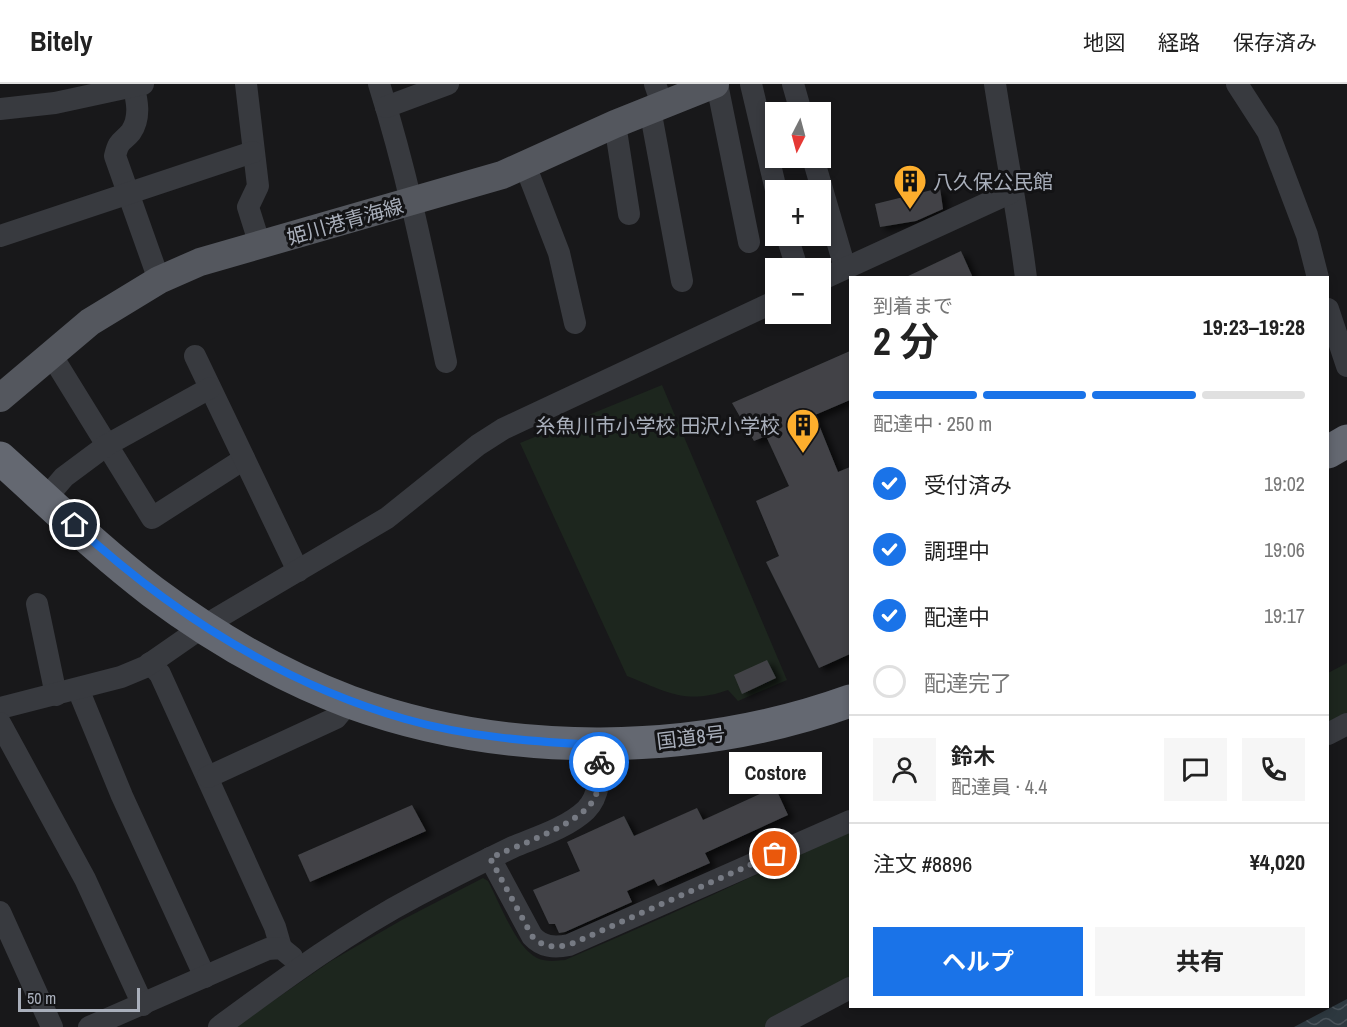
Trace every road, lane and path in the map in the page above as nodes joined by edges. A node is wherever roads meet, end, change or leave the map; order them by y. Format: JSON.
{"nodes":[{"id":1,"x":246,"y":84,"type":"edge"},
{"id":2,"x":379,"y":84,"type":"edge"},
{"id":3,"x":448,"y":84,"type":"edge"},
{"id":4,"x":716,"y":84,"type":"edge"},
{"id":5,"x":751,"y":84,"type":"edge"},
{"id":6,"x":793,"y":84,"type":"edge"},
{"id":7,"x":995,"y":84,"type":"edge"},
{"id":8,"x":1237,"y":84,"type":"edge"},
{"id":9,"x":137,"y":85,"type":"edge"},
{"id":10,"x":656,"y":99,"type":"edge"},
{"id":11,"x":798,"y":102,"type":"edge"},
{"id":12,"x":386,"y":107,"type":"junction"},
{"id":13,"x":0,"y":109,"type":"edge"},
{"id":14,"x":615,"y":124,"type":"junction"},
{"id":15,"x":252,"y":152,"type":"junction"},
{"id":16,"x":525,"y":165,"type":"junction"},
{"id":17,"x":816,"y":168,"type":"edge"},
{"id":18,"x":774,"y":180,"type":"edge"},
{"id":19,"x":1012,"y":192,"type":"junction"},
{"id":20,"x":128,"y":194,"type":"junction"},
{"id":21,"x":413,"y":202,"type":"junction"},
{"id":22,"x":628,"y":214,"type":"dead end"},
{"id":23,"x":0,"y":236,"type":"edge"},
{"id":24,"x":749,"y":242,"type":"dead end"},
{"id":25,"x":260,"y":245,"type":"junction"},
{"id":26,"x":845,"y":268,"type":"junction"},
{"id":27,"x":831,"y":275,"type":"edge"},
{"id":28,"x":1026,"y":276,"type":"edge"},
{"id":29,"x":1317,"y":276,"type":"edge"},
{"id":30,"x":159,"y":280,"type":"junction"},
{"id":31,"x":682,"y":281,"type":"dead end"},
{"id":32,"x":765,"y":306,"type":"edge"},
{"id":33,"x":1329,"y":312,"type":"edge"},
{"id":34,"x":574,"y":323,"type":"dead end"},
{"id":35,"x":52,"y":356,"type":"junction"},
{"id":36,"x":195,"y":356,"type":"dead end"},
{"id":37,"x":446,"y":362,"type":"dead end"},
{"id":38,"x":1347,"y":366,"type":"edge"},
{"id":39,"x":210,"y":388,"type":"junction"},
{"id":40,"x":0,"y":398,"type":"edge"},
{"id":41,"x":1347,"y":441,"type":"edge"},
{"id":42,"x":107,"y":446,"type":"junction"},
{"id":43,"x":1329,"y":451,"type":"edge"},
{"id":44,"x":0,"y":458,"type":"edge"},
{"id":45,"x":244,"y":459,"type":"junction"},
{"id":46,"x":46,"y":498,"type":"junction"},
{"id":47,"x":298,"y":571,"type":"junction"},
{"id":48,"x":37,"y":604,"type":"dead end"},
{"id":49,"x":204,"y":626,"type":"junction"},
{"id":50,"x":150,"y":663,"type":"junction"},
{"id":51,"x":78,"y":689,"type":"junction"},
{"id":52,"x":56,"y":694,"type":"junction"},
{"id":53,"x":350,"y":701,"type":"junction"},
{"id":54,"x":849,"y":701,"type":"edge"},
{"id":55,"x":0,"y":708,"type":"edge"},
{"id":56,"x":0,"y":723,"type":"edge"},
{"id":57,"x":1347,"y":724,"type":"edge"},
{"id":58,"x":1329,"y":733,"type":"edge"},
{"id":59,"x":599,"y":745,"type":"junction"},
{"id":60,"x":208,"y":777,"type":"junction"},
{"id":61,"x":849,"y":821,"type":"edge"},
{"id":62,"x":490,"y":858,"type":"junction"},
{"id":63,"x":0,"y":912,"type":"edge"},
{"id":64,"x":281,"y":948,"type":"junction"},
{"id":65,"x":303,"y":966,"type":"junction"},
{"id":66,"x":205,"y":978,"type":"junction"},
{"id":67,"x":849,"y":989,"type":"edge"},
{"id":68,"x":143,"y":1005,"type":"junction"},
{"id":69,"x":52,"y":1027,"type":"edge"},
{"id":70,"x":89,"y":1027,"type":"edge"},
{"id":71,"x":219,"y":1027,"type":"edge"},
{"id":72,"x":776,"y":1027,"type":"edge"}],
"edges":[{"from":1,"to":15,"type":"street"},
{"from":2,"to":12,"type":"street"},
{"from":3,"to":12,"type":"street"},
{"from":4,"to":10,"type":"main road","name":"姫川港青海線"},
{"from":4,"to":24,"type":"street"},
{"from":5,"to":18,"type":"street"},
{"from":6,"to":11,"type":"street"},
{"from":7,"to":19,"type":"street"},
{"from":8,"to":29,"type":"street"},
{"from":9,"to":13,"type":"street"},
{"from":9,"to":20,"type":"street"},
{"from":10,"to":14,"type":"main road","name":"姫川港青海線"},
{"from":10,"to":31,"type":"street"},
{"from":12,"to":21,"type":"street"},
{"from":14,"to":16,"type":"main road","name":"姫川港青海線"},
{"from":14,"to":22,"type":"street"},
{"from":15,"to":20,"type":"street"},
{"from":15,"to":25,"type":"street"},
{"from":16,"to":21,"type":"main road","name":"姫川港青海線"},
{"from":16,"to":34,"type":"street"},
{"from":17,"to":26,"type":"street"},
{"from":19,"to":26,"type":"street"},
{"from":19,"to":28,"type":"street"},
{"from":20,"to":23,"type":"street"},
{"from":20,"to":30,"type":"street"},
{"from":21,"to":25,"type":"main road","name":"姫川港青海線"},
{"from":21,"to":37,"type":"street"},
{"from":25,"to":30,"type":"main road","name":"姫川港青海線"},
{"from":26,"to":27,"type":"street"},
{"from":30,"to":35,"type":"main road","name":"姫川港青海線"},
{"from":32,"to":47,"type":"street"},
{"from":33,"to":38,"type":"street"},
{"from":35,"to":40,"type":"main road","name":"姫川港青海線"},
{"from":35,"to":42,"type":"street"},
{"from":36,"to":39,"type":"street"},
{"from":39,"to":42,"type":"street"},
{"from":39,"to":45,"type":"street"},
{"from":41,"to":43,"type":"highway"},
{"from":42,"to":45,"type":"street"},
{"from":42,"to":46,"type":"street"},
{"from":44,"to":46,"type":"highway","name":"国道8号"},
{"from":45,"to":47,"type":"street"},
{"from":46,"to":49,"type":"highway","name":"国道8号"},
{"from":47,"to":49,"type":"street"},
{"from":48,"to":52,"type":"street"},
{"from":49,"to":50,"type":"street"},
{"from":49,"to":53,"type":"highway","name":"国道8号"},
{"from":50,"to":51,"type":"street"},
{"from":50,"to":60,"type":"street"},
{"from":51,"to":52,"type":"street"},
{"from":51,"to":66,"type":"street"},
{"from":52,"to":55,"type":"street"},
{"from":53,"to":59,"type":"highway","name":"国道8号"},
{"from":53,"to":60,"type":"street"},
{"from":54,"to":59,"type":"highway","name":"国道8号"},
{"from":56,"to":68,"type":"street"},
{"from":57,"to":58,"type":"street"},
{"from":59,"to":62,"type":"street"},
{"from":60,"to":64,"type":"street"},
{"from":61,"to":62,"type":"street"},
{"from":62,"to":65,"type":"street"},
{"from":63,"to":69,"type":"street"},
{"from":64,"to":65,"type":"street"},
{"from":64,"to":66,"type":"street"},
{"from":65,"to":71,"type":"street"},
{"from":66,"to":68,"type":"street"},
{"from":67,"to":72,"type":"street"},
{"from":68,"to":70,"type":"street"}]}
